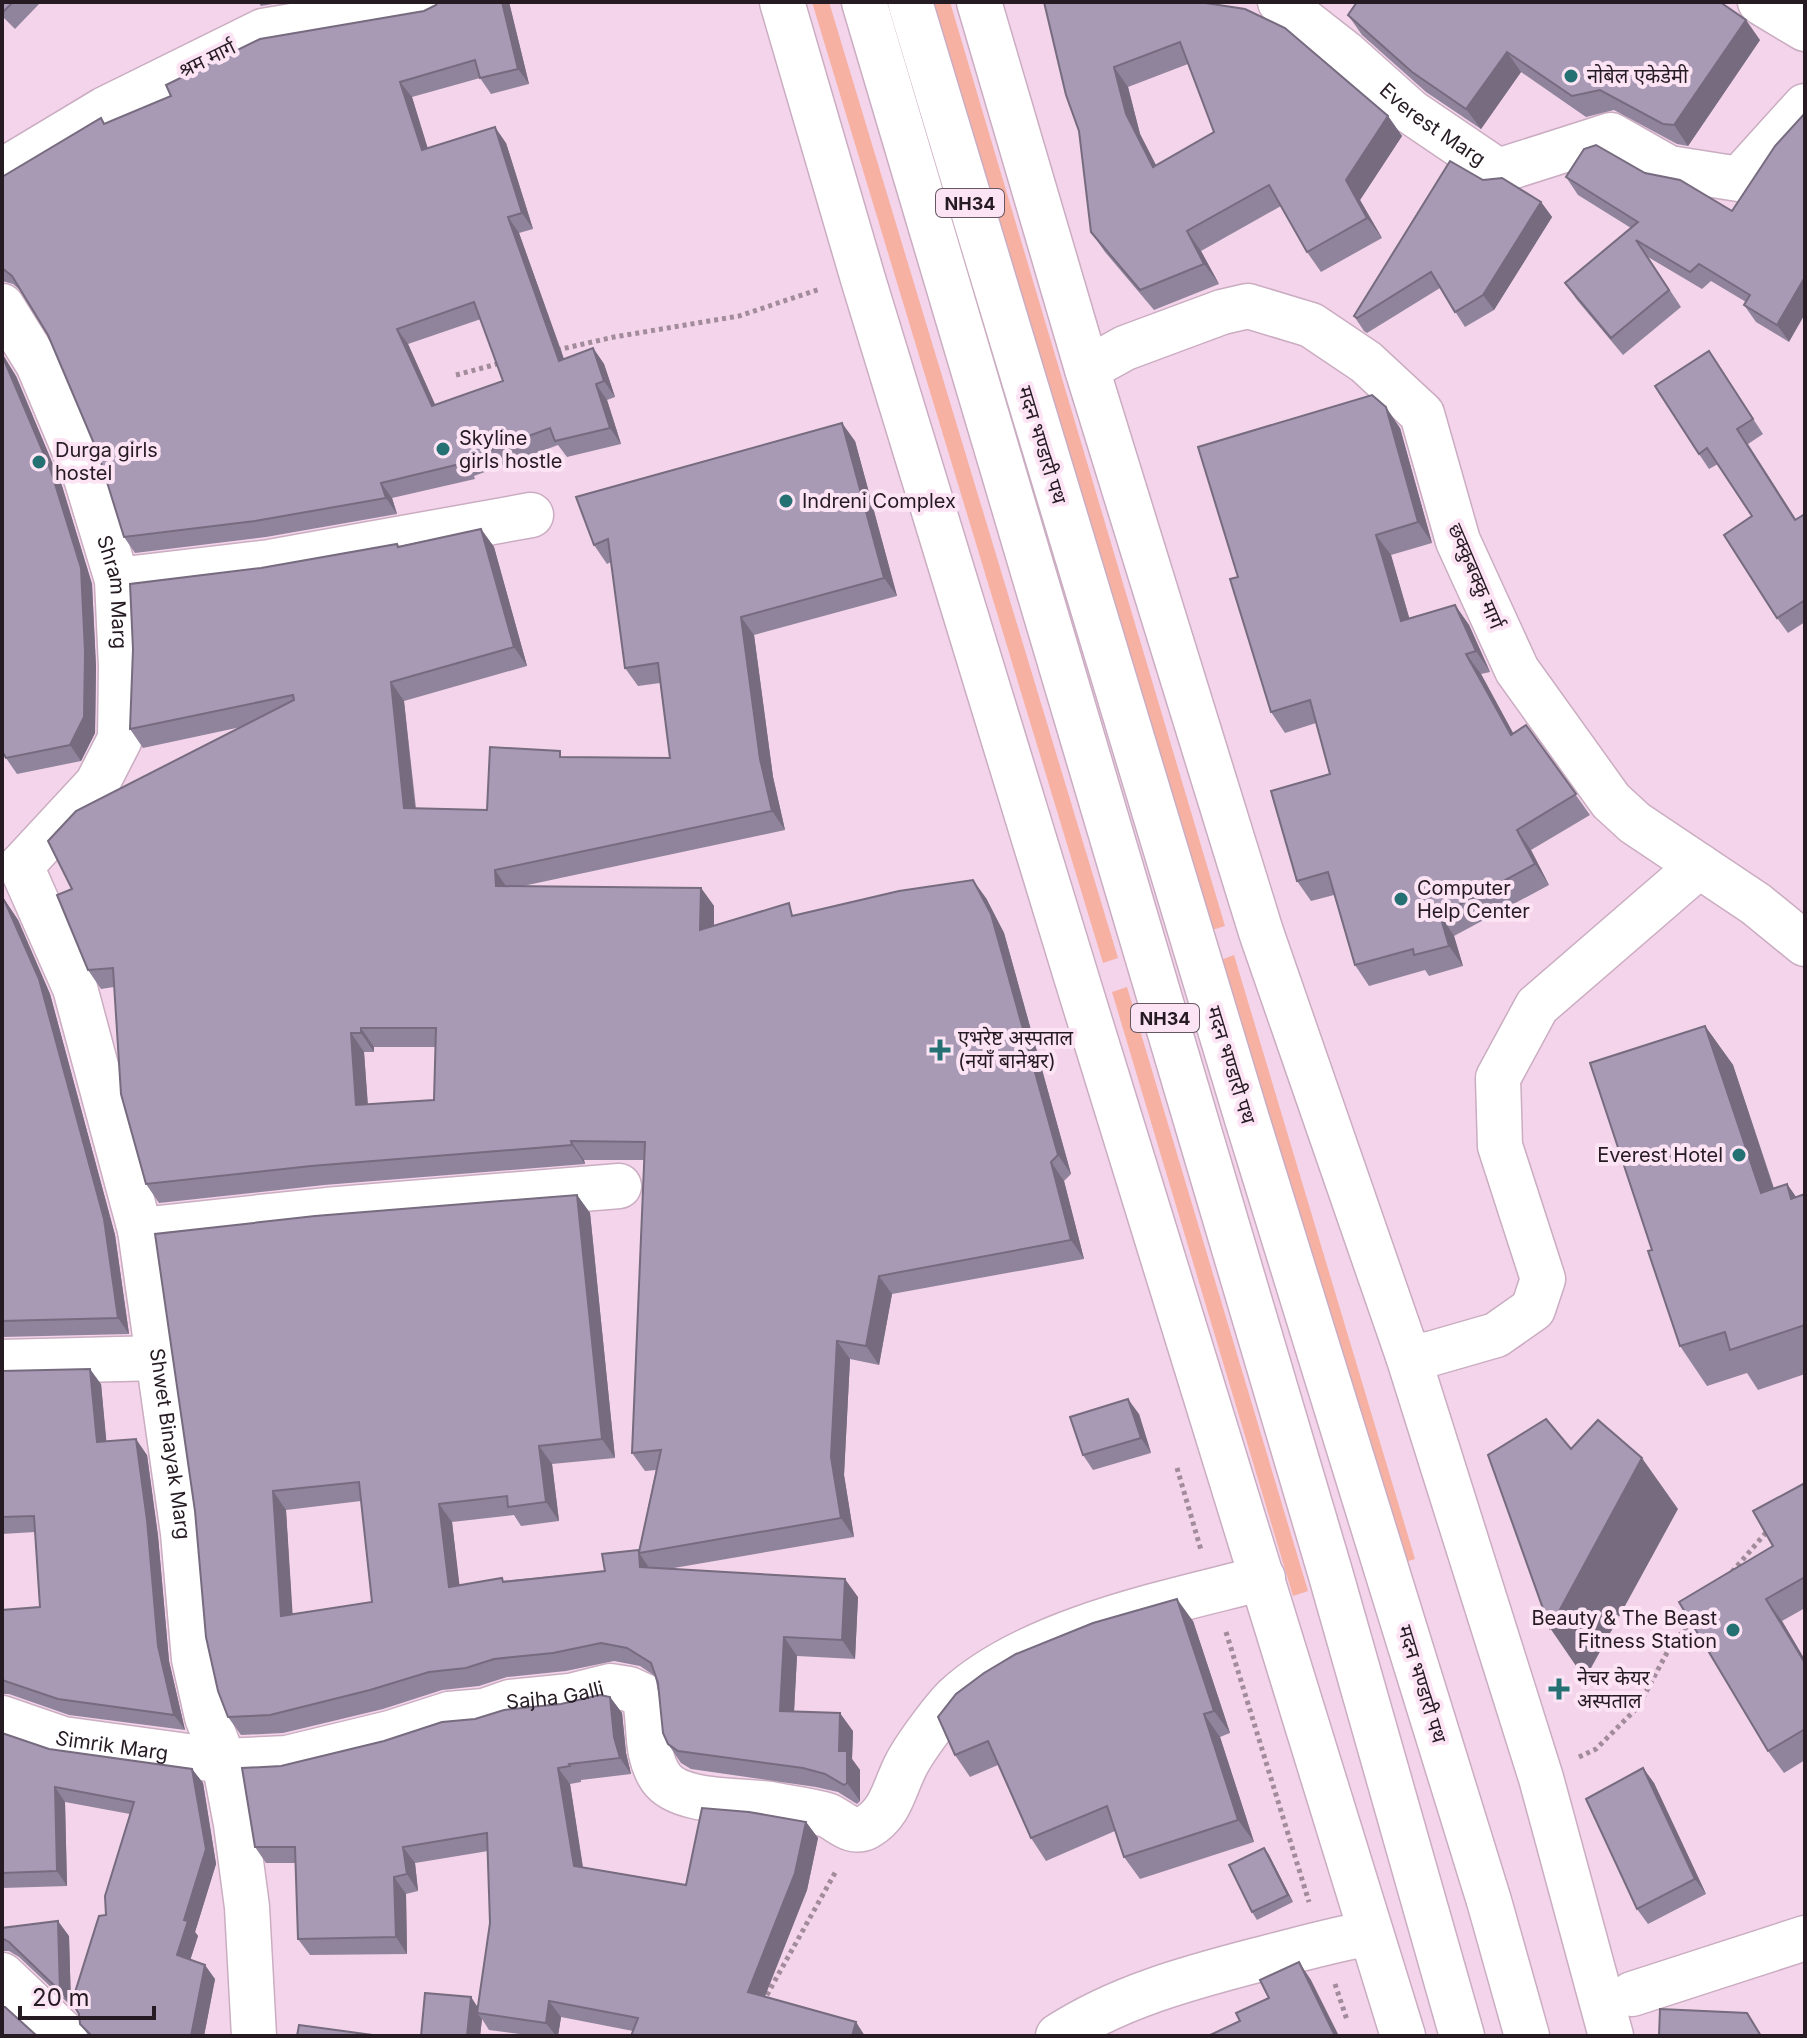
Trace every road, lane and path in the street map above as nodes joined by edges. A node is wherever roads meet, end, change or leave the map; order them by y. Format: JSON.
{"nodes":[{"id":1,"x":431,"y":2,"type":"edge"},
{"id":2,"x":782,"y":2,"type":"edge"},
{"id":3,"x":864,"y":2,"type":"edge"},
{"id":4,"x":910,"y":2,"type":"edge"},
{"id":5,"x":979,"y":2,"type":"edge"},
{"id":6,"x":1280,"y":2,"type":"edge"},
{"id":7,"x":1760,"y":2,"type":"edge"},
{"id":8,"x":328,"y":10,"type":"edge"},
{"id":9,"x":1805,"y":29,"type":"edge"},
{"id":10,"x":1805,"y":106,"type":"edge"},
{"id":11,"x":2,"y":171,"type":"edge"},
{"id":12,"x":863,"y":279,"type":"junction"},
{"id":13,"x":2,"y":306,"type":"edge"},
{"id":14,"x":553,"y":351,"type":"edge"},
{"id":15,"x":508,"y":361,"type":"edge"},
{"id":16,"x":1087,"y":369,"type":"junction"},
{"id":17,"x":456,"y":375,"type":"dead end"},
{"id":18,"x":531,"y":515,"type":"dead end"},
{"id":19,"x":117,"y":580,"type":"junction"},
{"id":20,"x":12,"y":861,"type":"edge"},
{"id":21,"x":1699,"y":866,"type":"junction"},
{"id":22,"x":1805,"y":944,"type":"edge"},
{"id":23,"x":619,"y":1186,"type":"dead end"},
{"id":24,"x":140,"y":1230,"type":"junction"},
{"id":25,"x":1408,"y":1356,"type":"junction"},
{"id":26,"x":159,"y":1358,"type":"junction"},
{"id":27,"x":2,"y":1362,"type":"edge"},
{"id":28,"x":1775,"y":1522,"type":"edge"},
{"id":29,"x":1730,"y":1575,"type":"edge"},
{"id":30,"x":1263,"y":1578,"type":"junction"},
{"id":31,"x":1213,"y":1591,"type":"junction"},
{"id":32,"x":1696,"y":1616,"type":"edge"},
{"id":33,"x":2,"y":1718,"type":"edge"},
{"id":34,"x":1596,"y":1749,"type":"dead end"},
{"id":35,"x":224,"y":1761,"type":"junction"},
{"id":36,"x":859,"y":1829,"type":"junction"},
{"id":37,"x":1370,"y":1933,"type":"junction"},
{"id":38,"x":1805,"y":1938,"type":"edge"},
{"id":39,"x":1321,"y":1942,"type":"junction"},
{"id":40,"x":2,"y":1975,"type":"edge"},
{"id":41,"x":1632,"y":1994,"type":"dead end"},
{"id":42,"x":759,"y":2009,"type":"edge"},
{"id":43,"x":1348,"y":2023,"type":"dead end"},
{"id":44,"x":1073,"y":2032,"type":"edge"},
{"id":45,"x":66,"y":2036,"type":"edge"},
{"id":46,"x":254,"y":2036,"type":"edge"},
{"id":47,"x":1403,"y":2036,"type":"edge"},
{"id":48,"x":1462,"y":2036,"type":"edge"},
{"id":49,"x":1527,"y":2036,"type":"edge"},
{"id":50,"x":1611,"y":2036,"type":"edge"}],
"edges":[{"from":1,"to":8,"type":"main road","name":"श्रम मार्ग"},
{"from":2,"to":12,"type":"main road"},
{"from":3,"to":48,"type":"main road","number":"NH34"},
{"from":4,"to":49,"type":"main road","name":"मदन भण्डारी पथ","number":"NH34"},
{"from":5,"to":16,"type":"main road"},
{"from":6,"to":10,"type":"main road","name":"Everest Marg"},
{"from":7,"to":9,"type":"main road"},
{"from":8,"to":11,"type":"main road","name":"श्रम मार्ग"},
{"from":12,"to":14,"type":"path"},
{"from":12,"to":30,"type":"main road"},
{"from":13,"to":19,"type":"main road","name":"Shram Marg"},
{"from":15,"to":17,"type":"path"},
{"from":16,"to":21,"type":"main road","name":"छक्कुबक्कु मार्ग"},
{"from":16,"to":25,"type":"main road"},
{"from":18,"to":19,"type":"main road"},
{"from":19,"to":20,"type":"main road","name":"Shram Marg"},
{"from":20,"to":24,"type":"main road","name":"Shwet Binayak Marg"},
{"from":21,"to":22,"type":"main road","name":"छक्कुबक्कु मार्ग"},
{"from":21,"to":25,"type":"main road"},
{"from":23,"to":24,"type":"main road"},
{"from":24,"to":26,"type":"main road","name":"Shwet Binayak Marg"},
{"from":25,"to":50,"type":"main road"},
{"from":26,"to":27,"type":"main road"},
{"from":26,"to":35,"type":"main road","name":"Shwet Binayak Marg"},
{"from":28,"to":29,"type":"path"},
{"from":30,"to":31,"type":"main road"},
{"from":30,"to":37,"type":"main road"},
{"from":31,"to":36,"type":"main road"},
{"from":31,"to":39,"type":"path"},
{"from":32,"to":34,"type":"path"},
{"from":33,"to":35,"type":"main road","name":"Simrik Marg"},
{"from":35,"to":36,"type":"main road","name":"Sajha Galli"},
{"from":35,"to":46,"type":"main road","name":"Shwet Binayak Marg"},
{"from":36,"to":42,"type":"path"},
{"from":37,"to":39,"type":"main road"},
{"from":37,"to":47,"type":"main road"},
{"from":38,"to":41,"type":"main road"},
{"from":39,"to":43,"type":"path"},
{"from":39,"to":44,"type":"main road"},
{"from":40,"to":45,"type":"main road"}]}
